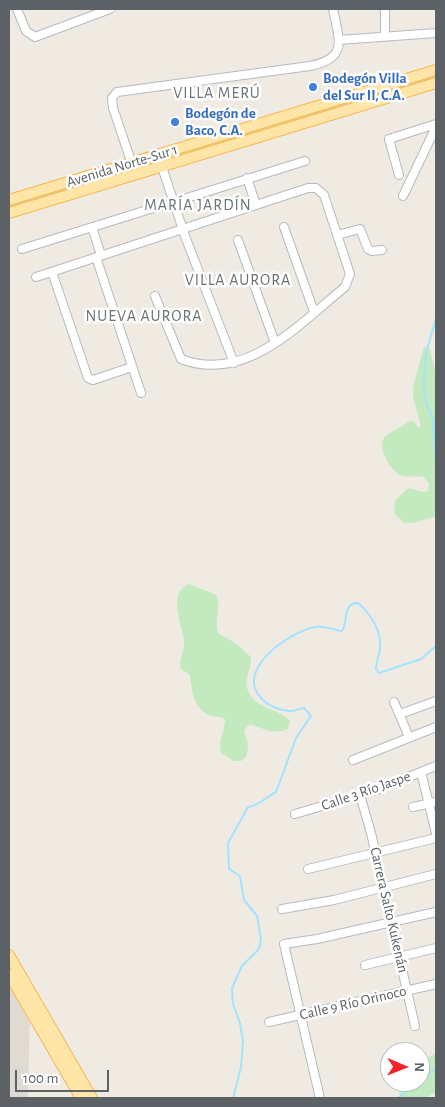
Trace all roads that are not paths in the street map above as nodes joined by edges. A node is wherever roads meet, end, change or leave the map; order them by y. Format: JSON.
{"nodes":[{"id":1,"x":17,"y":9,"type":"edge"},
{"id":2,"x":110,"y":9,"type":"edge"},
{"id":3,"x":333,"y":9,"type":"edge"},
{"id":4,"x":385,"y":9,"type":"edge"},
{"id":5,"x":436,"y":34,"type":"edge"},
{"id":6,"x":385,"y":35,"type":"junction"},
{"id":7,"x":339,"y":40,"type":"junction"},
{"id":8,"x":436,"y":70,"type":"edge"},
{"id":9,"x":436,"y":83,"type":"edge"},
{"id":10,"x":436,"y":125,"type":"edge"},
{"id":11,"x":158,"y":155,"type":"junction"},
{"id":12,"x":305,"y":161,"type":"dead end"},
{"id":13,"x":132,"y":164,"type":"junction"},
{"id":14,"x":162,"y":166,"type":"junction"},
{"id":15,"x":399,"y":175,"type":"dead end"},
{"id":16,"x":247,"y":178,"type":"junction"},
{"id":17,"x":403,"y":196,"type":"dead end"},
{"id":18,"x":9,"y":200,"type":"edge"},
{"id":19,"x":174,"y":202,"type":"junction"},
{"id":20,"x":163,"y":205,"type":"dead end"},
{"id":21,"x":256,"y":205,"type":"junction"},
{"id":22,"x":9,"y":213,"type":"edge"},
{"id":23,"x":284,"y":226,"type":"dead end"},
{"id":24,"x":92,"y":227,"type":"junction"},
{"id":25,"x":183,"y":228,"type":"junction"},
{"id":26,"x":337,"y":235,"type":"junction"},
{"id":27,"x":238,"y":240,"type":"dead end"},
{"id":28,"x":22,"y":249,"type":"dead end"},
{"id":29,"x":382,"y":250,"type":"dead end"},
{"id":30,"x":99,"y":256,"type":"junction"},
{"id":31,"x":52,"y":272,"type":"junction"},
{"id":32,"x":36,"y":277,"type":"dead end"},
{"id":33,"x":155,"y":296,"type":"dead end"},
{"id":34,"x":314,"y":312,"type":"junction"},
{"id":35,"x":275,"y":343,"type":"junction"},
{"id":36,"x":234,"y":364,"type":"junction"},
{"id":37,"x":132,"y":367,"type":"junction"},
{"id":38,"x":141,"y":393,"type":"dead end"},
{"id":39,"x":394,"y":702,"type":"dead end"},
{"id":40,"x":436,"y":702,"type":"edge"},
{"id":41,"x":400,"y":714,"type":"junction"},
{"id":42,"x":436,"y":727,"type":"edge"},
{"id":43,"x":409,"y":738,"type":"junction"},
{"id":44,"x":353,"y":760,"type":"dead end"},
{"id":45,"x":436,"y":766,"type":"edge"},
{"id":46,"x":421,"y":772,"type":"junction"},
{"id":47,"x":360,"y":795,"type":"junction"},
{"id":48,"x":433,"y":803,"type":"edge"},
{"id":49,"x":413,"y":807,"type":"dead end"},
{"id":50,"x":295,"y":814,"type":"dead end"},
{"id":51,"x":436,"y":833,"type":"edge"},
{"id":52,"x":436,"y":838,"type":"edge"},
{"id":53,"x":375,"y":853,"type":"junction"},
{"id":54,"x":308,"y":869,"type":"dead end"},
{"id":55,"x":436,"y":874,"type":"edge"},
{"id":56,"x":383,"y":888,"type":"junction"},
{"id":57,"x":282,"y":909,"type":"dead end"},
{"id":58,"x":436,"y":912,"type":"edge"},
{"id":59,"x":391,"y":922,"type":"junction"},
{"id":60,"x":436,"y":948,"type":"edge"},
{"id":61,"x":9,"y":955,"type":"edge"},
{"id":62,"x":399,"y":957,"type":"junction"},
{"id":63,"x":365,"y":966,"type":"dead end"},
{"id":64,"x":9,"y":974,"type":"edge"},
{"id":65,"x":436,"y":984,"type":"edge"},
{"id":66,"x":408,"y":990,"type":"junction"},
{"id":67,"x":301,"y":1015,"type":"junction"},
{"id":68,"x":269,"y":1022,"type":"dead end"},
{"id":69,"x":416,"y":1026,"type":"dead end"},
{"id":70,"x":81,"y":1098,"type":"edge"},
{"id":71,"x":92,"y":1098,"type":"edge"},
{"id":72,"x":320,"y":1098,"type":"edge"}],
"edges":[{"from":1,"to":2,"type":"street"},
{"from":3,"to":7,"type":"street"},
{"from":4,"to":6,"type":"street"},
{"from":5,"to":6,"type":"street"},
{"from":6,"to":7,"type":"street"},
{"from":7,"to":13,"type":"street"},
{"from":8,"to":11,"type":"main road","name":"Avenida Norte-Sur 1"},
{"from":9,"to":14,"type":"main road","name":"Avenida Norte-Sur 1"},
{"from":10,"to":15,"type":"street"},
{"from":10,"to":17,"type":"street"},
{"from":11,"to":13,"type":"main road","name":"Avenida Norte-Sur 1"},
{"from":11,"to":14,"type":"street"},
{"from":12,"to":16,"type":"street"},
{"from":13,"to":18,"type":"main road","name":"Avenida Norte-Sur 1"},
{"from":14,"to":19,"type":"street"},
{"from":14,"to":22,"type":"main road","name":"Avenida Norte-Sur 1"},
{"from":16,"to":19,"type":"street"},
{"from":16,"to":21,"type":"street"},
{"from":19,"to":25,"type":"street"},
{"from":20,"to":24,"type":"street"},
{"from":21,"to":25,"type":"street"},
{"from":21,"to":26,"type":"street"},
{"from":23,"to":34,"type":"street"},
{"from":24,"to":28,"type":"street"},
{"from":24,"to":30,"type":"street"},
{"from":25,"to":30,"type":"street"},
{"from":25,"to":36,"type":"street"},
{"from":26,"to":29,"type":"street"},
{"from":26,"to":34,"type":"street"},
{"from":27,"to":35,"type":"street"},
{"from":30,"to":31,"type":"street"},
{"from":30,"to":37,"type":"street"},
{"from":31,"to":32,"type":"street"},
{"from":31,"to":37,"type":"street"},
{"from":33,"to":36,"type":"street"},
{"from":34,"to":35,"type":"street"},
{"from":35,"to":36,"type":"street"},
{"from":37,"to":38,"type":"street"},
{"from":39,"to":41,"type":"street"},
{"from":40,"to":41,"type":"street"},
{"from":41,"to":43,"type":"street"},
{"from":42,"to":43,"type":"street"},
{"from":43,"to":44,"type":"street"},
{"from":45,"to":46,"type":"street","name":"Calle 3 Río Jaspe"},
{"from":46,"to":47,"type":"street","name":"Calle 3 Río Jaspe"},
{"from":46,"to":48,"type":"street"},
{"from":47,"to":50,"type":"street","name":"Calle 3 Río Jaspe"},
{"from":47,"to":53,"type":"street","name":"Carrera Salto Kukenán"},
{"from":48,"to":49,"type":"street"},
{"from":48,"to":51,"type":"street"},
{"from":52,"to":53,"type":"street"},
{"from":53,"to":54,"type":"street"},
{"from":53,"to":56,"type":"street","name":"Carrera Salto Kukenán"},
{"from":55,"to":56,"type":"street"},
{"from":56,"to":57,"type":"street"},
{"from":56,"to":59,"type":"street","name":"Carrera Salto Kukenán"},
{"from":58,"to":59,"type":"street"},
{"from":59,"to":62,"type":"street","name":"Carrera Salto Kukenán"},
{"from":59,"to":67,"type":"street"},
{"from":60,"to":62,"type":"street"},
{"from":61,"to":71,"type":"main road"},
{"from":62,"to":63,"type":"street"},
{"from":62,"to":66,"type":"street","name":"Carrera Salto Kukenán"},
{"from":64,"to":70,"type":"main road"},
{"from":65,"to":66,"type":"street","name":"Calle 9 Río Orinoco"},
{"from":66,"to":67,"type":"street","name":"Calle 9 Río Orinoco"},
{"from":66,"to":69,"type":"street","name":"Carrera Salto Kukenán"},
{"from":67,"to":68,"type":"street","name":"Calle 9 Río Orinoco"},
{"from":67,"to":72,"type":"street"}]}
